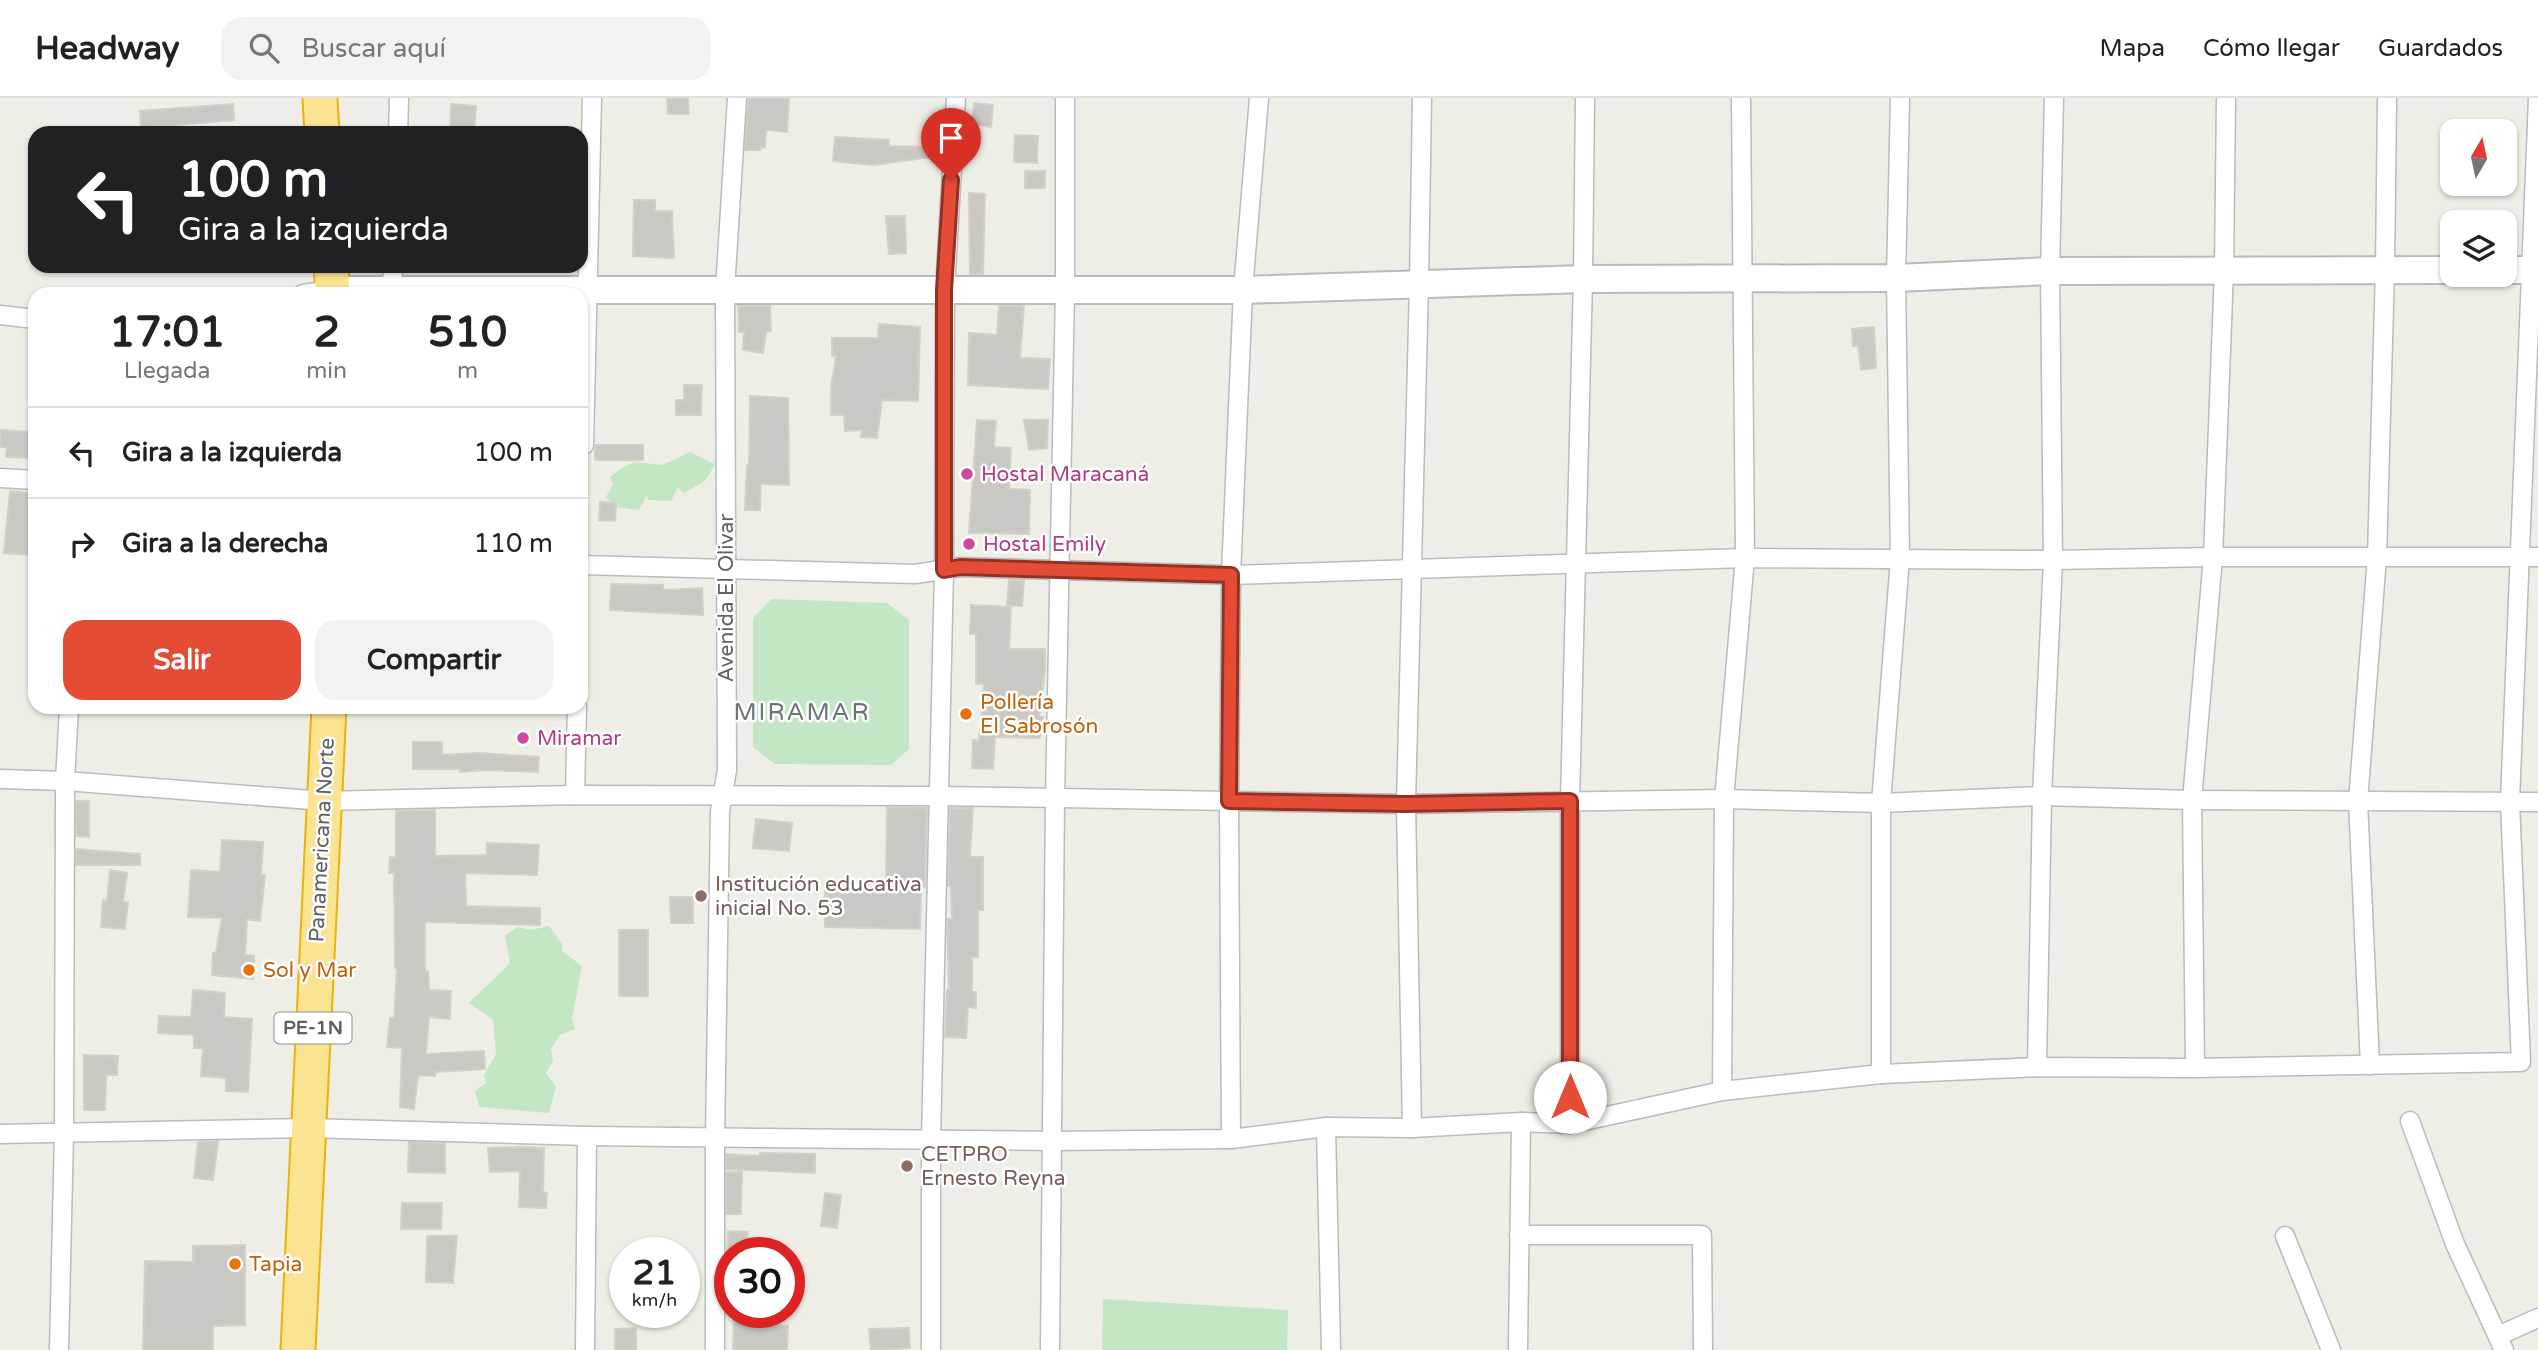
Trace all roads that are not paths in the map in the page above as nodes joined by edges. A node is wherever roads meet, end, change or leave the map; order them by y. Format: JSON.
{"nodes":[{"id":1,"x":320,"y":98,"type":"edge"},
{"id":2,"x":399,"y":98,"type":"edge"},
{"id":3,"x":592,"y":98,"type":"edge"},
{"id":4,"x":737,"y":98,"type":"edge"},
{"id":5,"x":956,"y":98,"type":"edge"},
{"id":6,"x":1065,"y":98,"type":"edge"},
{"id":7,"x":1259,"y":98,"type":"edge"},
{"id":8,"x":1422,"y":98,"type":"edge"},
{"id":9,"x":1585,"y":98,"type":"edge"},
{"id":10,"x":1741,"y":98,"type":"edge"},
{"id":11,"x":1900,"y":98,"type":"edge"},
{"id":12,"x":2054,"y":98,"type":"edge"},
{"id":13,"x":2226,"y":98,"type":"edge"},
{"id":14,"x":2387,"y":98,"type":"edge"},
{"id":15,"x":2538,"y":98,"type":"edge"},
{"id":16,"x":322,"y":126,"type":"edge"},
{"id":17,"x":398,"y":126,"type":"edge"},
{"id":18,"x":588,"y":226,"type":"edge"},
{"id":19,"x":2440,"y":270,"type":"edge"},
{"id":20,"x":2517,"y":270,"type":"edge"},
{"id":21,"x":2535,"y":270,"type":"edge"},
{"id":22,"x":2050,"y":271,"type":"junction"},
{"id":23,"x":2224,"y":271,"type":"junction"},
{"id":24,"x":2385,"y":271,"type":"junction"},
{"id":25,"x":392,"y":278,"type":"edge"},
{"id":26,"x":1743,"y":278,"type":"junction"},
{"id":27,"x":1896,"y":278,"type":"junction"},
{"id":28,"x":1583,"y":279,"type":"junction"},
{"id":29,"x":1419,"y":283,"type":"junction"},
{"id":30,"x":325,"y":286,"type":"edge"},
{"id":31,"x":538,"y":287,"type":"edge"},
{"id":32,"x":588,"y":290,"type":"edge"},
{"id":33,"x":725,"y":290,"type":"junction"},
{"id":34,"x":944,"y":290,"type":"junction"},
{"id":35,"x":1065,"y":290,"type":"junction"},
{"id":36,"x":1243,"y":290,"type":"junction"},
{"id":37,"x":0,"y":315,"type":"edge"},
{"id":38,"x":28,"y":319,"type":"edge"},
{"id":39,"x":0,"y":478,"type":"edge"},
{"id":40,"x":28,"y":480,"type":"edge"},
{"id":41,"x":2213,"y":557,"type":"junction"},
{"id":42,"x":2377,"y":557,"type":"junction"},
{"id":43,"x":2529,"y":557,"type":"edge"},
{"id":44,"x":1745,"y":558,"type":"junction"},
{"id":45,"x":1900,"y":559,"type":"junction"},
{"id":46,"x":2053,"y":560,"type":"junction"},
{"id":47,"x":1576,"y":564,"type":"junction"},
{"id":48,"x":588,"y":565,"type":"edge"},
{"id":49,"x":726,"y":569,"type":"junction"},
{"id":50,"x":944,"y":570,"type":"junction"},
{"id":51,"x":1060,"y":570,"type":"junction"},
{"id":52,"x":1412,"y":570,"type":"junction"},
{"id":53,"x":1231,"y":575,"type":"junction"},
{"id":54,"x":69,"y":714,"type":"edge"},
{"id":55,"x":329,"y":714,"type":"edge"},
{"id":56,"x":577,"y":714,"type":"edge"},
{"id":57,"x":0,"y":779,"type":"edge"},
{"id":58,"x":65,"y":781,"type":"junction"},
{"id":59,"x":575,"y":796,"type":"junction"},
{"id":60,"x":723,"y":796,"type":"junction"},
{"id":61,"x":938,"y":796,"type":"junction"},
{"id":62,"x":2042,"y":796,"type":"junction"},
{"id":63,"x":1055,"y":798,"type":"junction"},
{"id":64,"x":1724,"y":799,"type":"junction"},
{"id":65,"x":2192,"y":800,"type":"junction"},
{"id":66,"x":324,"y":801,"type":"junction"},
{"id":67,"x":1229,"y":801,"type":"junction"},
{"id":68,"x":1570,"y":801,"type":"junction"},
{"id":69,"x":2357,"y":801,"type":"junction"},
{"id":70,"x":2510,"y":802,"type":"junction"},
{"id":71,"x":2538,"y":802,"type":"edge"},
{"id":72,"x":1881,"y":803,"type":"junction"},
{"id":73,"x":1406,"y":804,"type":"junction"},
{"id":74,"x":2370,"y":1065,"type":"junction"},
{"id":75,"x":2037,"y":1067,"type":"junction"},
{"id":76,"x":2195,"y":1068,"type":"junction"},
{"id":77,"x":1881,"y":1074,"type":"junction"},
{"id":78,"x":1722,"y":1091,"type":"junction"},
{"id":79,"x":2410,"y":1121,"type":"dead end"},
{"id":80,"x":1521,"y":1122,"type":"junction"},
{"id":81,"x":1570,"y":1124,"type":"junction"},
{"id":82,"x":308,"y":1128,"type":"junction"},
{"id":83,"x":1326,"y":1128,"type":"junction"},
{"id":84,"x":1412,"y":1128,"type":"junction"},
{"id":85,"x":0,"y":1133,"type":"edge"},
{"id":86,"x":64,"y":1134,"type":"junction"},
{"id":87,"x":587,"y":1136,"type":"junction"},
{"id":88,"x":715,"y":1138,"type":"junction"},
{"id":89,"x":1231,"y":1139,"type":"junction"},
{"id":90,"x":931,"y":1140,"type":"junction"},
{"id":91,"x":1054,"y":1141,"type":"junction"},
{"id":92,"x":1520,"y":1235,"type":"junction"},
{"id":93,"x":2285,"y":1236,"type":"dead end"},
{"id":94,"x":2538,"y":1318,"type":"edge"},
{"id":95,"x":2501,"y":1343,"type":"edge"},
{"id":96,"x":59,"y":1350,"type":"edge"},
{"id":97,"x":298,"y":1350,"type":"edge"},
{"id":98,"x":585,"y":1350,"type":"edge"},
{"id":99,"x":715,"y":1350,"type":"edge"},
{"id":100,"x":931,"y":1350,"type":"edge"},
{"id":101,"x":1050,"y":1350,"type":"edge"},
{"id":102,"x":1331,"y":1350,"type":"edge"},
{"id":103,"x":1518,"y":1350,"type":"edge"},
{"id":104,"x":1703,"y":1350,"type":"edge"},
{"id":105,"x":2331,"y":1350,"type":"edge"}],
"edges":[{"from":1,"to":16,"type":"highway"},
{"from":2,"to":17,"type":"street"},
{"from":3,"to":18,"type":"street"},
{"from":4,"to":33,"type":"street","name":"Avenida El Olivar"},
{"from":5,"to":34,"type":"street"},
{"from":6,"to":35,"type":"street"},
{"from":7,"to":36,"type":"street"},
{"from":8,"to":29,"type":"street"},
{"from":9,"to":28,"type":"street"},
{"from":10,"to":26,"type":"street"},
{"from":11,"to":27,"type":"street"},
{"from":12,"to":22,"type":"street"},
{"from":13,"to":23,"type":"street"},
{"from":14,"to":24,"type":"street"},
{"from":15,"to":21,"type":"street"},
{"from":19,"to":24,"type":"street"},
{"from":20,"to":21,"type":"street"},
{"from":21,"to":43,"type":"street"},
{"from":22,"to":23,"type":"street"},
{"from":22,"to":27,"type":"street"},
{"from":22,"to":46,"type":"street"},
{"from":23,"to":24,"type":"street"},
{"from":23,"to":41,"type":"street"},
{"from":24,"to":42,"type":"street"},
{"from":25,"to":30,"type":"street"},
{"from":25,"to":31,"type":"street"},
{"from":26,"to":27,"type":"street"},
{"from":26,"to":28,"type":"street"},
{"from":26,"to":44,"type":"street"},
{"from":27,"to":45,"type":"street"},
{"from":28,"to":29,"type":"street"},
{"from":28,"to":47,"type":"street"},
{"from":29,"to":36,"type":"street"},
{"from":29,"to":52,"type":"street"},
{"from":32,"to":33,"type":"street"},
{"from":33,"to":34,"type":"street"},
{"from":33,"to":49,"type":"street","name":"Avenida El Olivar"},
{"from":34,"to":35,"type":"street"},
{"from":34,"to":50,"type":"street"},
{"from":35,"to":36,"type":"street"},
{"from":35,"to":51,"type":"street"},
{"from":36,"to":53,"type":"street"},
{"from":37,"to":38,"type":"street"},
{"from":39,"to":40,"type":"street"},
{"from":41,"to":42,"type":"street"},
{"from":41,"to":46,"type":"street"},
{"from":41,"to":65,"type":"street"},
{"from":42,"to":43,"type":"street"},
{"from":42,"to":69,"type":"street"},
{"from":43,"to":70,"type":"street"},
{"from":44,"to":45,"type":"street"},
{"from":44,"to":47,"type":"street"},
{"from":44,"to":64,"type":"street"},
{"from":45,"to":46,"type":"street"},
{"from":45,"to":72,"type":"street"},
{"from":46,"to":62,"type":"street"},
{"from":47,"to":52,"type":"street"},
{"from":47,"to":68,"type":"street"},
{"from":48,"to":49,"type":"street"},
{"from":49,"to":50,"type":"street"},
{"from":49,"to":60,"type":"street","name":"Avenida El Olivar"},
{"from":50,"to":51,"type":"street"},
{"from":50,"to":61,"type":"street"},
{"from":51,"to":53,"type":"street"},
{"from":51,"to":63,"type":"street"},
{"from":52,"to":53,"type":"street"},
{"from":52,"to":73,"type":"street"},
{"from":53,"to":67,"type":"street"},
{"from":54,"to":58,"type":"street"},
{"from":55,"to":66,"type":"highway","name":"Panamericana Norte","number":"PE-1N"},
{"from":56,"to":59,"type":"street"},
{"from":57,"to":58,"type":"street"},
{"from":58,"to":66,"type":"street"},
{"from":58,"to":86,"type":"street"},
{"from":59,"to":60,"type":"street"},
{"from":59,"to":66,"type":"street"},
{"from":60,"to":61,"type":"street"},
{"from":60,"to":88,"type":"street","name":"Avenida El Olivar"},
{"from":61,"to":63,"type":"street"},
{"from":61,"to":90,"type":"street"},
{"from":62,"to":65,"type":"street"},
{"from":62,"to":72,"type":"street"},
{"from":62,"to":75,"type":"street"},
{"from":63,"to":67,"type":"street"},
{"from":63,"to":91,"type":"street"},
{"from":64,"to":68,"type":"street"},
{"from":64,"to":72,"type":"street"},
{"from":64,"to":78,"type":"street"},
{"from":65,"to":69,"type":"street"},
{"from":65,"to":76,"type":"street"},
{"from":66,"to":82,"type":"highway","name":"Panamericana Norte","number":"PE-1N"},
{"from":67,"to":73,"type":"street"},
{"from":67,"to":89,"type":"street"},
{"from":68,"to":73,"type":"street"},
{"from":68,"to":81,"type":"street"},
{"from":69,"to":70,"type":"street"},
{"from":69,"to":74,"type":"street"},
{"from":70,"to":71,"type":"street"},
{"from":70,"to":74,"type":"street"},
{"from":72,"to":77,"type":"street"},
{"from":73,"to":84,"type":"street"},
{"from":74,"to":76,"type":"street"},
{"from":75,"to":76,"type":"street"},
{"from":75,"to":77,"type":"street"},
{"from":77,"to":78,"type":"street"},
{"from":78,"to":81,"type":"street"},
{"from":79,"to":95,"type":"street"},
{"from":80,"to":81,"type":"street"},
{"from":80,"to":84,"type":"street"},
{"from":80,"to":92,"type":"street"},
{"from":82,"to":86,"type":"street"},
{"from":82,"to":87,"type":"street"},
{"from":82,"to":97,"type":"highway","name":"Panamericana Norte","number":"PE-1N"},
{"from":83,"to":84,"type":"street"},
{"from":83,"to":89,"type":"street"},
{"from":83,"to":102,"type":"street"},
{"from":85,"to":86,"type":"street"},
{"from":86,"to":96,"type":"street"},
{"from":87,"to":88,"type":"street"},
{"from":87,"to":98,"type":"street"},
{"from":88,"to":90,"type":"street"},
{"from":88,"to":99,"type":"street","name":"Avenida El Olivar"},
{"from":89,"to":91,"type":"street"},
{"from":90,"to":91,"type":"street"},
{"from":90,"to":100,"type":"street"},
{"from":91,"to":101,"type":"street"},
{"from":92,"to":103,"type":"street"},
{"from":92,"to":104,"type":"street"},
{"from":93,"to":105,"type":"street"},
{"from":94,"to":95,"type":"street"}]}
